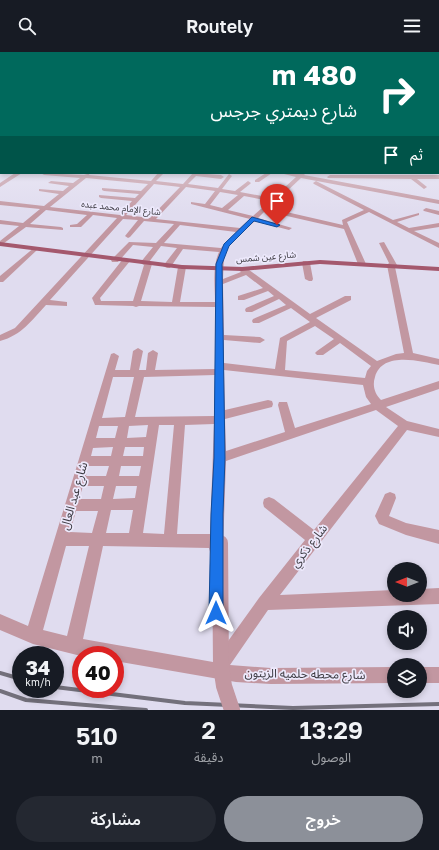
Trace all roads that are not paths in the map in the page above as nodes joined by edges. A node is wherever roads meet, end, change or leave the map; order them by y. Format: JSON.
{"nodes":[{"id":1,"x":17,"y":174,"type":"edge"},
{"id":2,"x":69,"y":174,"type":"edge"},
{"id":3,"x":123,"y":174,"type":"edge"},
{"id":4,"x":160,"y":174,"type":"edge"},
{"id":5,"x":196,"y":174,"type":"edge"},
{"id":6,"x":268,"y":174,"type":"edge"},
{"id":7,"x":289,"y":174,"type":"edge"},
{"id":8,"x":88,"y":175,"type":"edge"},
{"id":9,"x":358,"y":175,"type":"edge"},
{"id":10,"x":389,"y":175,"type":"edge"},
{"id":11,"x":229,"y":176,"type":"dead end"},
{"id":12,"x":301,"y":176,"type":"edge"},
{"id":13,"x":221,"y":177,"type":"dead end"},
{"id":14,"x":412,"y":177,"type":"junction"},
{"id":15,"x":429,"y":177,"type":"junction"},
{"id":16,"x":439,"y":177,"type":"edge"},
{"id":17,"x":118,"y":179,"type":"junction"},
{"id":18,"x":257,"y":181,"type":"dead end"},
{"id":19,"x":329,"y":181,"type":"junction"},
{"id":20,"x":153,"y":182,"type":"junction"},
{"id":21,"x":51,"y":183,"type":"dead end"},
{"id":22,"x":248,"y":183,"type":"dead end"},
{"id":23,"x":439,"y":184,"type":"edge"},
{"id":24,"x":0,"y":185,"type":"edge"},
{"id":25,"x":74,"y":185,"type":"junction"},
{"id":26,"x":186,"y":185,"type":"junction"},
{"id":27,"x":322,"y":185,"type":"junction"},
{"id":28,"x":424,"y":187,"type":"dead end"},
{"id":29,"x":104,"y":189,"type":"dead end"},
{"id":30,"x":219,"y":189,"type":"junction"},
{"id":31,"x":41,"y":190,"type":"dead end"},
{"id":32,"x":65,"y":193,"type":"junction"},
{"id":33,"x":144,"y":193,"type":"junction"},
{"id":34,"x":240,"y":193,"type":"junction"},
{"id":35,"x":101,"y":196,"type":"dead end"},
{"id":36,"x":29,"y":199,"type":"dead end"},
{"id":37,"x":137,"y":200,"type":"junction"},
{"id":38,"x":274,"y":200,"type":"junction"},
{"id":39,"x":439,"y":202,"type":"edge"},
{"id":40,"x":193,"y":203,"type":"dead end"},
{"id":41,"x":0,"y":204,"type":"edge"},
{"id":42,"x":20,"y":206,"type":"junction"},
{"id":43,"x":206,"y":206,"type":"junction"},
{"id":44,"x":45,"y":208,"type":"junction"},
{"id":45,"x":264,"y":208,"type":"junction"},
{"id":46,"x":384,"y":209,"type":"dead end"},
{"id":47,"x":224,"y":210,"type":"junction"},
{"id":48,"x":426,"y":210,"type":"dead end"},
{"id":49,"x":371,"y":211,"type":"junction"},
{"id":50,"x":439,"y":213,"type":"edge"},
{"id":51,"x":91,"y":214,"type":"junction"},
{"id":52,"x":122,"y":217,"type":"junction"},
{"id":53,"x":253,"y":218,"type":"junction"},
{"id":54,"x":142,"y":219,"type":"junction"},
{"id":55,"x":151,"y":220,"type":"junction"},
{"id":56,"x":0,"y":222,"type":"edge"},
{"id":57,"x":392,"y":222,"type":"junction"},
{"id":58,"x":178,"y":224,"type":"junction"},
{"id":59,"x":25,"y":225,"type":"junction"},
{"id":60,"x":346,"y":225,"type":"junction"},
{"id":61,"x":72,"y":226,"type":"dead end"},
{"id":62,"x":436,"y":226,"type":"edge"},
{"id":63,"x":289,"y":228,"type":"dead end"},
{"id":64,"x":61,"y":229,"type":"dead end"},
{"id":65,"x":240,"y":230,"type":"junction"},
{"id":66,"x":408,"y":230,"type":"junction"},
{"id":67,"x":128,"y":236,"type":"dead end"},
{"id":68,"x":190,"y":238,"type":"dead end"},
{"id":69,"x":382,"y":243,"type":"dead end"},
{"id":70,"x":0,"y":244,"type":"edge"},
{"id":71,"x":158,"y":245,"type":"junction"},
{"id":72,"x":439,"y":246,"type":"edge"},
{"id":73,"x":181,"y":247,"type":"junction"},
{"id":74,"x":35,"y":249,"type":"junction"},
{"id":75,"x":223,"y":250,"type":"junction"},
{"id":76,"x":86,"y":256,"type":"junction"},
{"id":77,"x":115,"y":260,"type":"junction"},
{"id":78,"x":126,"y":261,"type":"junction"},
{"id":79,"x":306,"y":263,"type":"junction"},
{"id":80,"x":146,"y":264,"type":"junction"},
{"id":81,"x":362,"y":264,"type":"junction"},
{"id":82,"x":392,"y":265,"type":"junction"},
{"id":83,"x":167,"y":266,"type":"junction"},
{"id":84,"x":182,"y":267,"type":"junction"},
{"id":85,"x":219,"y":269,"type":"junction"},
{"id":86,"x":439,"y":269,"type":"edge"},
{"id":87,"x":244,"y":271,"type":"junction"},
{"id":88,"x":309,"y":279,"type":"dead end"},
{"id":89,"x":0,"y":280,"type":"edge"},
{"id":90,"x":219,"y":283,"type":"junction"},
{"id":91,"x":269,"y":288,"type":"junction"},
{"id":92,"x":280,"y":296,"type":"junction"},
{"id":93,"x":241,"y":298,"type":"dead end"},
{"id":94,"x":348,"y":298,"type":"dead end"},
{"id":95,"x":43,"y":302,"type":"junction"},
{"id":96,"x":64,"y":304,"type":"dead end"},
{"id":97,"x":136,"y":304,"type":"junction"},
{"id":98,"x":175,"y":305,"type":"junction"},
{"id":99,"x":219,"y":305,"type":"junction"},
{"id":100,"x":292,"y":305,"type":"junction"},
{"id":101,"x":248,"y":310,"type":"dead end"},
{"id":102,"x":313,"y":319,"type":"junction"},
{"id":103,"x":256,"y":321,"type":"dead end"},
{"id":104,"x":219,"y":337,"type":"junction"},
{"id":105,"x":0,"y":338,"type":"edge"},
{"id":106,"x":340,"y":339,"type":"junction"},
{"id":107,"x":260,"y":340,"type":"dead end"},
{"id":108,"x":138,"y":351,"type":"dead end"},
{"id":109,"x":153,"y":353,"type":"dead end"},
{"id":110,"x":320,"y":353,"type":"dead end"},
{"id":111,"x":114,"y":356,"type":"dead end"},
{"id":112,"x":409,"y":356,"type":"junction"},
{"id":113,"x":439,"y":362,"type":"edge"},
{"id":114,"x":376,"y":364,"type":"junction"},
{"id":115,"x":219,"y":369,"type":"junction"},
{"id":116,"x":280,"y":372,"type":"junction"},
{"id":117,"x":141,"y":373,"type":"junction"},
{"id":118,"x":109,"y":374,"type":"junction"},
{"id":119,"x":368,"y":382,"type":"junction"},
{"id":120,"x":439,"y":385,"type":"edge"},
{"id":121,"x":268,"y":404,"type":"dead end"},
{"id":122,"x":283,"y":405,"type":"dead end"},
{"id":123,"x":378,"y":405,"type":"junction"},
{"id":124,"x":219,"y":418,"type":"junction"},
{"id":125,"x":127,"y":421,"type":"junction"},
{"id":126,"x":154,"y":421,"type":"junction"},
{"id":127,"x":180,"y":421,"type":"junction"},
{"id":128,"x":96,"y":422,"type":"junction"},
{"id":129,"x":405,"y":425,"type":"junction"},
{"id":130,"x":439,"y":433,"type":"edge"},
{"id":131,"x":291,"y":434,"type":"junction"},
{"id":132,"x":151,"y":442,"type":"junction"},
{"id":133,"x":90,"y":443,"type":"junction"},
{"id":134,"x":120,"y":443,"type":"junction"},
{"id":135,"x":220,"y":458,"type":"junction"},
{"id":136,"x":84,"y":461,"type":"junction"},
{"id":137,"x":115,"y":461,"type":"junction"},
{"id":138,"x":148,"y":461,"type":"junction"},
{"id":139,"x":79,"y":481,"type":"junction"},
{"id":140,"x":111,"y":481,"type":"junction"},
{"id":141,"x":144,"y":481,"type":"junction"},
{"id":142,"x":390,"y":498,"type":"dead end"},
{"id":143,"x":269,"y":503,"type":"dead end"},
{"id":144,"x":105,"y":504,"type":"junction"},
{"id":145,"x":141,"y":504,"type":"junction"},
{"id":146,"x":72,"y":505,"type":"junction"},
{"id":147,"x":439,"y":537,"type":"edge"},
{"id":148,"x":62,"y":539,"type":"junction"},
{"id":149,"x":97,"y":539,"type":"junction"},
{"id":150,"x":315,"y":539,"type":"junction"},
{"id":151,"x":135,"y":540,"type":"junction"},
{"id":152,"x":170,"y":540,"type":"junction"},
{"id":153,"x":218,"y":542,"type":"junction"},
{"id":154,"x":439,"y":596,"type":"edge"},
{"id":155,"x":264,"y":603,"type":"junction"},
{"id":156,"x":0,"y":622,"type":"edge"},
{"id":157,"x":33,"y":636,"type":"junction"},
{"id":158,"x":73,"y":646,"type":"joint"},
{"id":159,"x":124,"y":655,"type":"edge"},
{"id":160,"x":216,"y":670,"type":"junction"},
{"id":161,"x":387,"y":675,"type":"edge"},
{"id":162,"x":427,"y":675,"type":"edge"},
{"id":163,"x":439,"y":675,"type":"edge"},
{"id":164,"x":232,"y":710,"type":"edge"}],
"edges":[{"from":1,"to":24,"type":"street"},
{"from":2,"to":8,"type":"street"},
{"from":3,"to":17,"type":"street"},
{"from":4,"to":20,"type":"street"},
{"from":5,"to":13,"type":"street"},
{"from":5,"to":26,"type":"street"},
{"from":6,"to":18,"type":"street"},
{"from":7,"to":12,"type":"street"},
{"from":8,"to":17,"type":"street"},
{"from":8,"to":25,"type":"street"},
{"from":9,"to":10,"type":"street"},
{"from":9,"to":12,"type":"street"},
{"from":10,"to":14,"type":"street"},
{"from":11,"to":30,"type":"street"},
{"from":12,"to":19,"type":"street"},
{"from":12,"to":27,"type":"street"},
{"from":12,"to":38,"type":"street"},
{"from":14,"to":15,"type":"street"},
{"from":14,"to":28,"type":"street"},
{"from":15,"to":16,"type":"street"},
{"from":15,"to":23,"type":"street"},
{"from":17,"to":20,"type":"street"},
{"from":19,"to":27,"type":"street"},
{"from":19,"to":39,"type":"street"},
{"from":20,"to":26,"type":"street"},
{"from":20,"to":33,"type":"street"},
{"from":21,"to":25,"type":"street"},
{"from":22,"to":34,"type":"street"},
{"from":25,"to":32,"type":"street"},
{"from":26,"to":30,"type":"street"},
{"from":26,"to":55,"type":"street"},
{"from":27,"to":49,"type":"street"},
{"from":29,"to":33,"type":"street"},
{"from":30,"to":34,"type":"street"},
{"from":30,"to":43,"type":"street"},
{"from":31,"to":32,"type":"street"},
{"from":32,"to":44,"type":"street"},
{"from":33,"to":37,"type":"street"},
{"from":34,"to":38,"type":"street"},
{"from":34,"to":47,"type":"street"},
{"from":35,"to":37,"type":"street"},
{"from":36,"to":42,"type":"street"},
{"from":37,"to":52,"type":"street"},
{"from":38,"to":45,"type":"street"},
{"from":40,"to":43,"type":"street"},
{"from":41,"to":42,"type":"street","name":"شارع الإمام محمد عبده"},
{"from":42,"to":44,"type":"street","name":"شارع الإمام محمد عبده"},
{"from":43,"to":47,"type":"street"},
{"from":44,"to":51,"type":"street","name":"شارع الإمام محمد عبده"},
{"from":44,"to":59,"type":"street"},
{"from":45,"to":53,"type":"street"},
{"from":45,"to":60,"type":"street"},
{"from":46,"to":49,"type":"street"},
{"from":47,"to":53,"type":"street"},
{"from":48,"to":50,"type":"street"},
{"from":49,"to":57,"type":"street"},
{"from":49,"to":60,"type":"street"},
{"from":51,"to":52,"type":"street","name":"شارع الإمام محمد عبده"},
{"from":51,"to":61,"type":"street"},
{"from":52,"to":54,"type":"street","name":"شارع الإمام محمد عبده"},
{"from":52,"to":76,"type":"street"},
{"from":53,"to":63,"type":"street"},
{"from":53,"to":65,"type":"street"},
{"from":54,"to":55,"type":"street","name":"شارع الإمام محمد عبده"},
{"from":54,"to":67,"type":"street"},
{"from":55,"to":58,"type":"street","name":"شارع الإمام محمد عبده"},
{"from":56,"to":59,"type":"street"},
{"from":57,"to":62,"type":"street"},
{"from":57,"to":66,"type":"street"},
{"from":58,"to":65,"type":"street","name":"شارع الإمام محمد عبده"},
{"from":58,"to":71,"type":"street"},
{"from":59,"to":64,"type":"street"},
{"from":59,"to":70,"type":"street"},
{"from":60,"to":81,"type":"street"},
{"from":62,"to":66,"type":"street"},
{"from":65,"to":75,"type":"street"},
{"from":66,"to":72,"type":"street"},
{"from":68,"to":73,"type":"street"},
{"from":69,"to":82,"type":"street"},
{"from":70,"to":74,"type":"main road","name":"شارع عين شمس"},
{"from":71,"to":73,"type":"street"},
{"from":71,"to":77,"type":"street"},
{"from":71,"to":80,"type":"street"},
{"from":73,"to":75,"type":"street"},
{"from":73,"to":83,"type":"street"},
{"from":74,"to":76,"type":"main road","name":"شارع عين شمس"},
{"from":74,"to":89,"type":"street"},
{"from":75,"to":85,"type":"street"},
{"from":76,"to":77,"type":"main road","name":"شارع عين شمس"},
{"from":76,"to":95,"type":"street"},
{"from":77,"to":78,"type":"main road","name":"شارع عين شمس"},
{"from":78,"to":80,"type":"main road","name":"شارع عين شمس"},
{"from":78,"to":97,"type":"street"},
{"from":79,"to":81,"type":"main road","name":"شارع عين شمس"},
{"from":79,"to":87,"type":"main road","name":"شارع عين شمس"},
{"from":79,"to":88,"type":"street"},
{"from":80,"to":83,"type":"main road","name":"شارع عين شمس"},
{"from":80,"to":97,"type":"street"},
{"from":81,"to":82,"type":"main road","name":"شارع عين شمس"},
{"from":82,"to":86,"type":"main road","name":"شارع عين شمس"},
{"from":82,"to":112,"type":"street"},
{"from":83,"to":84,"type":"main road","name":"شارع عين شمس"},
{"from":84,"to":85,"type":"main road","name":"شارع عين شمس"},
{"from":84,"to":98,"type":"street"},
{"from":85,"to":87,"type":"main road","name":"شارع عين شمس"},
{"from":85,"to":90,"type":"street"},
{"from":87,"to":90,"type":"street"},
{"from":87,"to":91,"type":"street"},
{"from":90,"to":99,"type":"street"},
{"from":91,"to":92,"type":"street"},
{"from":91,"to":93,"type":"street"},
{"from":92,"to":100,"type":"street"},
{"from":92,"to":101,"type":"street"},
{"from":94,"to":102,"type":"street"},
{"from":95,"to":96,"type":"street"},
{"from":95,"to":105,"type":"street"},
{"from":97,"to":98,"type":"street"},
{"from":98,"to":99,"type":"street"},
{"from":99,"to":104,"type":"street"},
{"from":100,"to":102,"type":"street"},
{"from":100,"to":103,"type":"street"},
{"from":102,"to":106,"type":"street"},
{"from":102,"to":116,"type":"street"},
{"from":104,"to":107,"type":"street"},
{"from":104,"to":115,"type":"street"},
{"from":106,"to":110,"type":"street"},
{"from":106,"to":114,"type":"street"},
{"from":108,"to":117,"type":"street"},
{"from":109,"to":117,"type":"street"},
{"from":111,"to":118,"type":"street","name":"شارع عبد العال"},
{"from":112,"to":113,"type":"street"},
{"from":112,"to":114,"type":"street"},
{"from":114,"to":119,"type":"street"},
{"from":115,"to":116,"type":"street"},
{"from":115,"to":117,"type":"street"},
{"from":115,"to":124,"type":"street"},
{"from":116,"to":119,"type":"street"},
{"from":117,"to":118,"type":"street"},
{"from":117,"to":125,"type":"street"},
{"from":118,"to":128,"type":"street","name":"شارع عبد العال"},
{"from":119,"to":123,"type":"street"},
{"from":120,"to":123,"type":"street"},
{"from":121,"to":124,"type":"street"},
{"from":122,"to":131,"type":"street"},
{"from":123,"to":129,"type":"street"},
{"from":123,"to":131,"type":"street"},
{"from":124,"to":127,"type":"street"},
{"from":124,"to":135,"type":"street"},
{"from":125,"to":126,"type":"street"},
{"from":125,"to":128,"type":"street"},
{"from":125,"to":134,"type":"street"},
{"from":126,"to":127,"type":"street"},
{"from":126,"to":132,"type":"street"},
{"from":127,"to":152,"type":"street"},
{"from":128,"to":133,"type":"street","name":"شارع عبد العال"},
{"from":129,"to":130,"type":"street"},
{"from":129,"to":150,"type":"street","name":"شارع ذكري"},
{"from":131,"to":135,"type":"street"},
{"from":132,"to":134,"type":"street"},
{"from":132,"to":138,"type":"street"},
{"from":133,"to":134,"type":"street"},
{"from":133,"to":136,"type":"street","name":"شارع عبد العال"},
{"from":134,"to":137,"type":"street"},
{"from":135,"to":153,"type":"street"},
{"from":136,"to":137,"type":"street"},
{"from":136,"to":139,"type":"street","name":"شارع عبد العال"},
{"from":137,"to":138,"type":"street"},
{"from":137,"to":140,"type":"street"},
{"from":138,"to":141,"type":"street"},
{"from":139,"to":140,"type":"street"},
{"from":139,"to":146,"type":"street","name":"شارع عبد العال"},
{"from":140,"to":141,"type":"street"},
{"from":140,"to":144,"type":"street"},
{"from":141,"to":145,"type":"street"},
{"from":142,"to":147,"type":"street"},
{"from":143,"to":150,"type":"street"},
{"from":144,"to":145,"type":"street"},
{"from":144,"to":146,"type":"street"},
{"from":144,"to":149,"type":"street"},
{"from":145,"to":151,"type":"street"},
{"from":146,"to":148,"type":"street","name":"شارع عبد العال"},
{"from":148,"to":149,"type":"street"},
{"from":148,"to":157,"type":"street","name":"شارع عبد العال"},
{"from":149,"to":151,"type":"street"},
{"from":149,"to":158,"type":"street"},
{"from":150,"to":155,"type":"street","name":"شارع ذكري"},
{"from":151,"to":152,"type":"street"},
{"from":152,"to":153,"type":"street"},
{"from":153,"to":160,"type":"street"},
{"from":153,"to":164,"type":"street","bridge":true},
{"from":154,"to":155,"type":"street"},
{"from":155,"to":160,"type":"street","name":"شارع ذكري"},
{"from":156,"to":157,"type":"street","name":"شارع محطه حلميه الزيتون"},
{"from":157,"to":158,"type":"street","name":"شارع محطه حلميه الزيتون"},
{"from":159,"to":160,"type":"street","name":"شارع محطه حلميه الزيتون"},
{"from":160,"to":161,"type":"street","name":"شارع محطه حلميه الزيتون"},
{"from":162,"to":163,"type":"street"}]}
